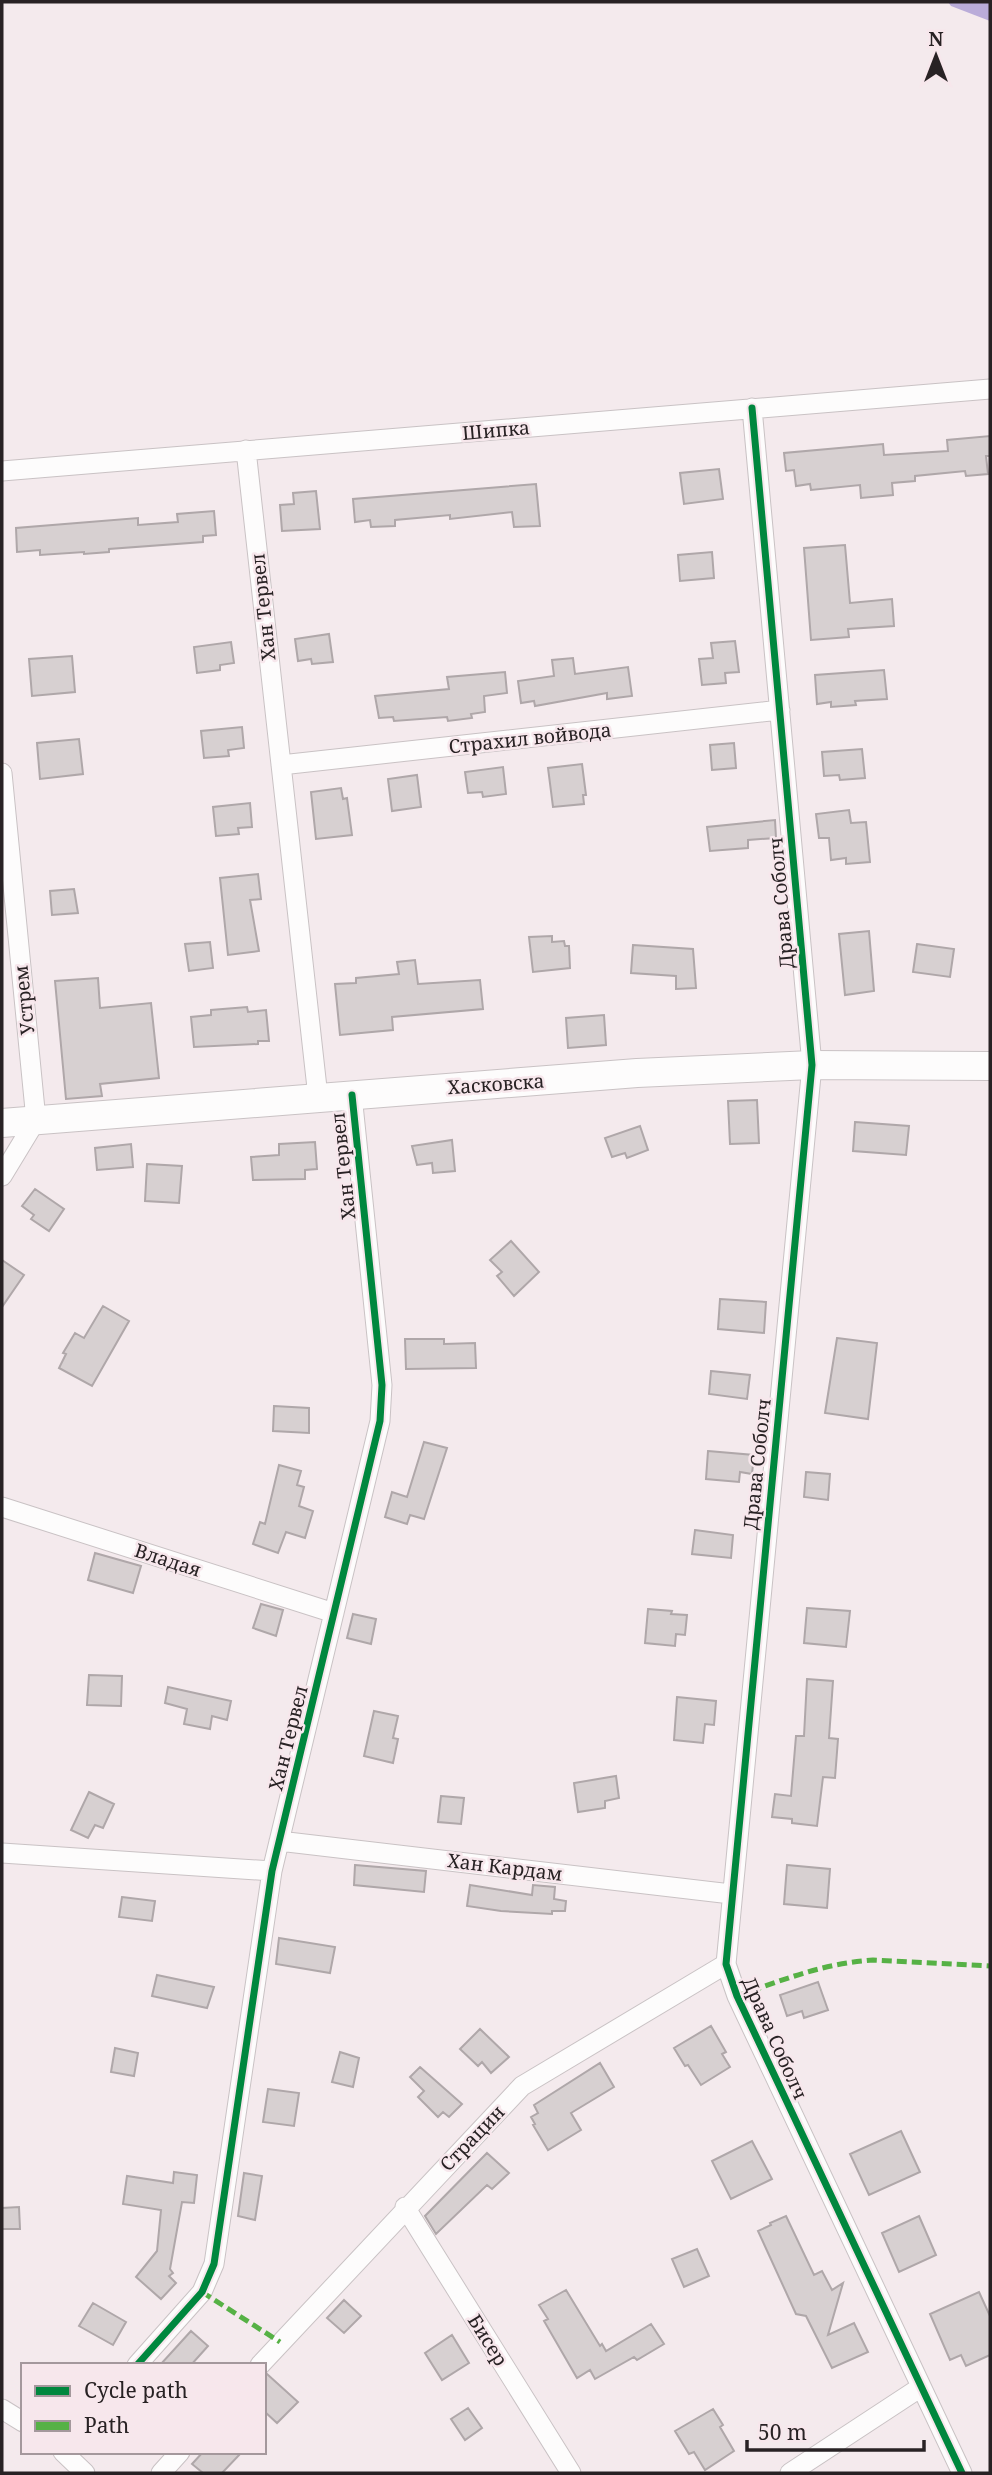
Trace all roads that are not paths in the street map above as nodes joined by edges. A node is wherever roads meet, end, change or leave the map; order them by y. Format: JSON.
{"nodes":[{"id":1,"x":990,"y":389,"type":"edge"},
{"id":2,"x":752,"y":408,"type":"junction"},
{"id":3,"x":246,"y":450,"type":"junction"},
{"id":4,"x":2,"y":471,"type":"edge"},
{"id":5,"x":780,"y":709,"type":"junction"},
{"id":6,"x":281,"y":765,"type":"junction"},
{"id":7,"x":2,"y":785,"type":"edge"},
{"id":8,"x":812,"y":1065,"type":"junction"},
{"id":9,"x":990,"y":1066,"type":"edge"},
{"id":10,"x":352,"y":1095,"type":"junction"},
{"id":11,"x":318,"y":1097,"type":"junction"},
{"id":12,"x":36,"y":1120,"type":"junction"},
{"id":13,"x":2,"y":1123,"type":"edge"},
{"id":14,"x":2,"y":1176,"type":"edge"},
{"id":15,"x":2,"y":1507,"type":"edge"},
{"id":16,"x":334,"y":1613,"type":"junction"},
{"id":17,"x":279,"y":1841,"type":"junction"},
{"id":18,"x":2,"y":1853,"type":"edge"},
{"id":19,"x":272,"y":1871,"type":"junction"},
{"id":20,"x":731,"y":1894,"type":"junction"},
{"id":21,"x":726,"y":1964,"type":"junction"},
{"id":22,"x":405,"y":2207,"type":"junction"},
{"id":23,"x":139,"y":2363,"type":"edge"},
{"id":24,"x":262,"y":2363,"type":"edge"},
{"id":25,"x":921,"y":2387,"type":"junction"},
{"id":26,"x":2,"y":2409,"type":"edge"},
{"id":27,"x":21,"y":2421,"type":"edge"},
{"id":28,"x":65,"y":2454,"type":"edge"},
{"id":29,"x":178,"y":2454,"type":"edge"},
{"id":30,"x":85,"y":2473,"type":"edge"},
{"id":31,"x":161,"y":2473,"type":"edge"},
{"id":32,"x":571,"y":2473,"type":"edge"},
{"id":33,"x":790,"y":2473,"type":"edge"},
{"id":34,"x":962,"y":2473,"type":"edge"}],
"edges":[{"from":1,"to":2,"type":"street","name":"Шипка"},
{"from":2,"to":3,"type":"street","name":"Шипка"},
{"from":2,"to":5,"type":"street","name":"Драва Соболч"},
{"from":3,"to":4,"type":"street","name":"Шипка"},
{"from":3,"to":6,"type":"street","name":"Хан Тервел"},
{"from":5,"to":6,"type":"street","name":"Страхил войвода"},
{"from":5,"to":8,"type":"street","name":"Драва Соболч"},
{"from":6,"to":11,"type":"street","name":"Хан Тервел"},
{"from":7,"to":12,"type":"street","name":"Устрем"},
{"from":8,"to":9,"type":"street","name":"Хасковска"},
{"from":8,"to":10,"type":"street","name":"Хасковска"},
{"from":8,"to":20,"type":"street","name":"Драва Соболч"},
{"from":10,"to":11,"type":"street","name":"Хасковска"},
{"from":10,"to":16,"type":"street","name":"Хан Тервел"},
{"from":11,"to":12,"type":"street","name":"Хасковска"},
{"from":12,"to":13,"type":"street","name":"Хасковска"},
{"from":12,"to":14,"type":"street"},
{"from":15,"to":16,"type":"street","name":"Владая"},
{"from":16,"to":17,"type":"street","name":"Хан Тервел"},
{"from":17,"to":19,"type":"street","name":"Хан Тервел"},
{"from":17,"to":20,"type":"street","name":"Хан Кардам"},
{"from":18,"to":19,"type":"street"},
{"from":19,"to":23,"type":"street","name":"Хан Тервел"},
{"from":20,"to":21,"type":"street","name":"Драва Соболч"},
{"from":21,"to":22,"type":"street","name":"Страцин"},
{"from":21,"to":25,"type":"street","name":"Драва Соболч"},
{"from":22,"to":24,"type":"street","name":"Страцин"},
{"from":22,"to":32,"type":"street","name":"Бисер"},
{"from":25,"to":33,"type":"street"},
{"from":25,"to":34,"type":"street","name":"Драва Соболч"},
{"from":26,"to":27,"type":"street"},
{"from":28,"to":30,"type":"street"},
{"from":29,"to":31,"type":"street"}]}
